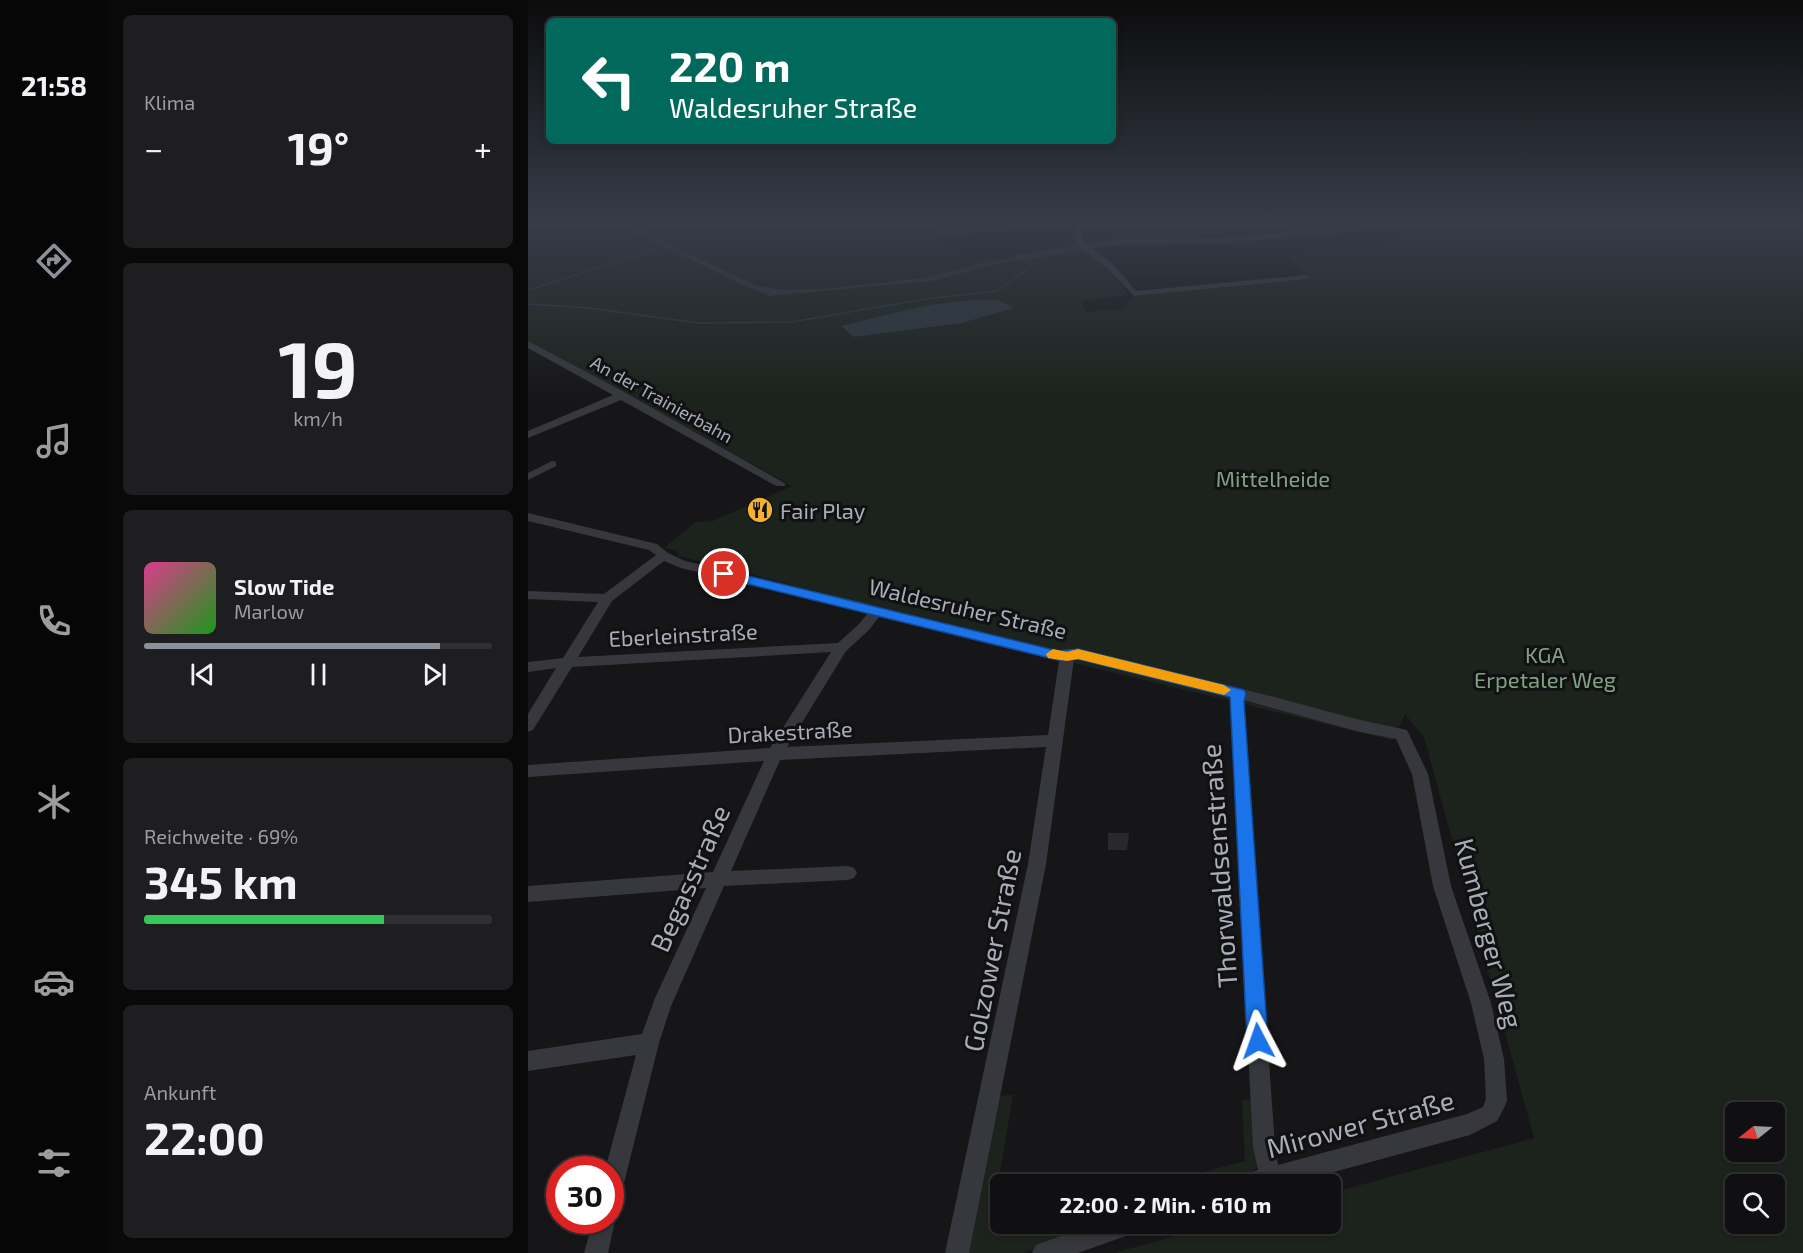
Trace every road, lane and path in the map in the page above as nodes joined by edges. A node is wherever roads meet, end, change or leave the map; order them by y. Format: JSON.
{"nodes":[{"id":1,"x":1122,"y":279,"type":"edge"},
{"id":2,"x":1282,"y":279,"type":"edge"},
{"id":3,"x":528,"y":344,"type":"edge"},
{"id":4,"x":623,"y":395,"type":"junction"},
{"id":5,"x":528,"y":435,"type":"edge"},
{"id":6,"x":552,"y":464,"type":"dead end"},
{"id":7,"x":528,"y":477,"type":"edge"},
{"id":8,"x":780,"y":484,"type":"dead end"},
{"id":9,"x":528,"y":517,"type":"edge"},
{"id":10,"x":664,"y":556,"type":"junction"},
{"id":11,"x":528,"y":595,"type":"edge"},
{"id":12,"x":607,"y":598,"type":"junction"},
{"id":13,"x":876,"y":611,"type":"junction"},
{"id":14,"x":841,"y":648,"type":"junction"},
{"id":15,"x":1067,"y":657,"type":"junction"},
{"id":16,"x":568,"y":662,"type":"junction"},
{"id":17,"x":528,"y":667,"type":"edge"},
{"id":18,"x":1238,"y":693,"type":"junction"},
{"id":19,"x":528,"y":726,"type":"edge"},
{"id":20,"x":1402,"y":734,"type":"joint"},
{"id":21,"x":1054,"y":741,"type":"junction"},
{"id":22,"x":775,"y":754,"type":"junction"},
{"id":23,"x":528,"y":771,"type":"edge"},
{"id":24,"x":848,"y":873,"type":"dead end"},
{"id":25,"x":720,"y":879,"type":"junction"},
{"id":26,"x":528,"y":894,"type":"edge"},
{"id":27,"x":649,"y":1043,"type":"junction"},
{"id":28,"x":528,"y":1060,"type":"edge"},
{"id":29,"x":1490,"y":1114,"type":"joint"},
{"id":30,"x":620,"y":1156,"type":"edge"},
{"id":31,"x":1269,"y":1174,"type":"edge"},
{"id":32,"x":1285,"y":1174,"type":"edge"},
{"id":33,"x":601,"y":1234,"type":"edge"},
{"id":34,"x":1100,"y":1234,"type":"edge"},
{"id":35,"x":596,"y":1253,"type":"edge"},
{"id":36,"x":957,"y":1253,"type":"edge"},
{"id":37,"x":1044,"y":1253,"type":"edge"}],
"edges":[{"from":1,"to":2,"type":"street"},
{"from":3,"to":4,"type":"street","name":"An der Trainierbahn"},
{"from":4,"to":5,"type":"street"},
{"from":4,"to":8,"type":"street","name":"An der Trainierbahn"},
{"from":6,"to":7,"type":"street"},
{"from":9,"to":10,"type":"street","name":"Waldesruher Straße"},
{"from":10,"to":12,"type":"street"},
{"from":10,"to":13,"type":"street","name":"Waldesruher Straße"},
{"from":11,"to":12,"type":"street"},
{"from":12,"to":16,"type":"street"},
{"from":13,"to":14,"type":"street","name":"Begasstraße"},
{"from":13,"to":15,"type":"street","name":"Waldesruher Straße"},
{"from":14,"to":16,"type":"street","name":"Eberleinstraße"},
{"from":14,"to":22,"type":"street","name":"Begasstraße"},
{"from":15,"to":18,"type":"street","name":"Waldesruher Straße"},
{"from":15,"to":21,"type":"street","name":"Golzower Straße"},
{"from":16,"to":17,"type":"street","name":"Eberleinstraße"},
{"from":16,"to":19,"type":"street"},
{"from":18,"to":20,"type":"street","name":"Waldesruher Straße"},
{"from":18,"to":31,"type":"street","name":"Thorwaldsenstraße"},
{"from":20,"to":29,"type":"street","name":"Kumberger Weg"},
{"from":21,"to":22,"type":"street","name":"Drakestraße"},
{"from":21,"to":36,"type":"street","name":"Golzower Straße"},
{"from":22,"to":23,"type":"street","name":"Drakestraße"},
{"from":22,"to":25,"type":"street","name":"Begasstraße"},
{"from":24,"to":25,"type":"street"},
{"from":25,"to":26,"type":"street"},
{"from":25,"to":27,"type":"street","name":"Begasstraße"},
{"from":27,"to":28,"type":"street"},
{"from":27,"to":30,"type":"street","name":"Begasstraße"},
{"from":29,"to":32,"type":"street","name":"Mirower Straße"},
{"from":33,"to":35,"type":"street"},
{"from":34,"to":37,"type":"street"}]}
